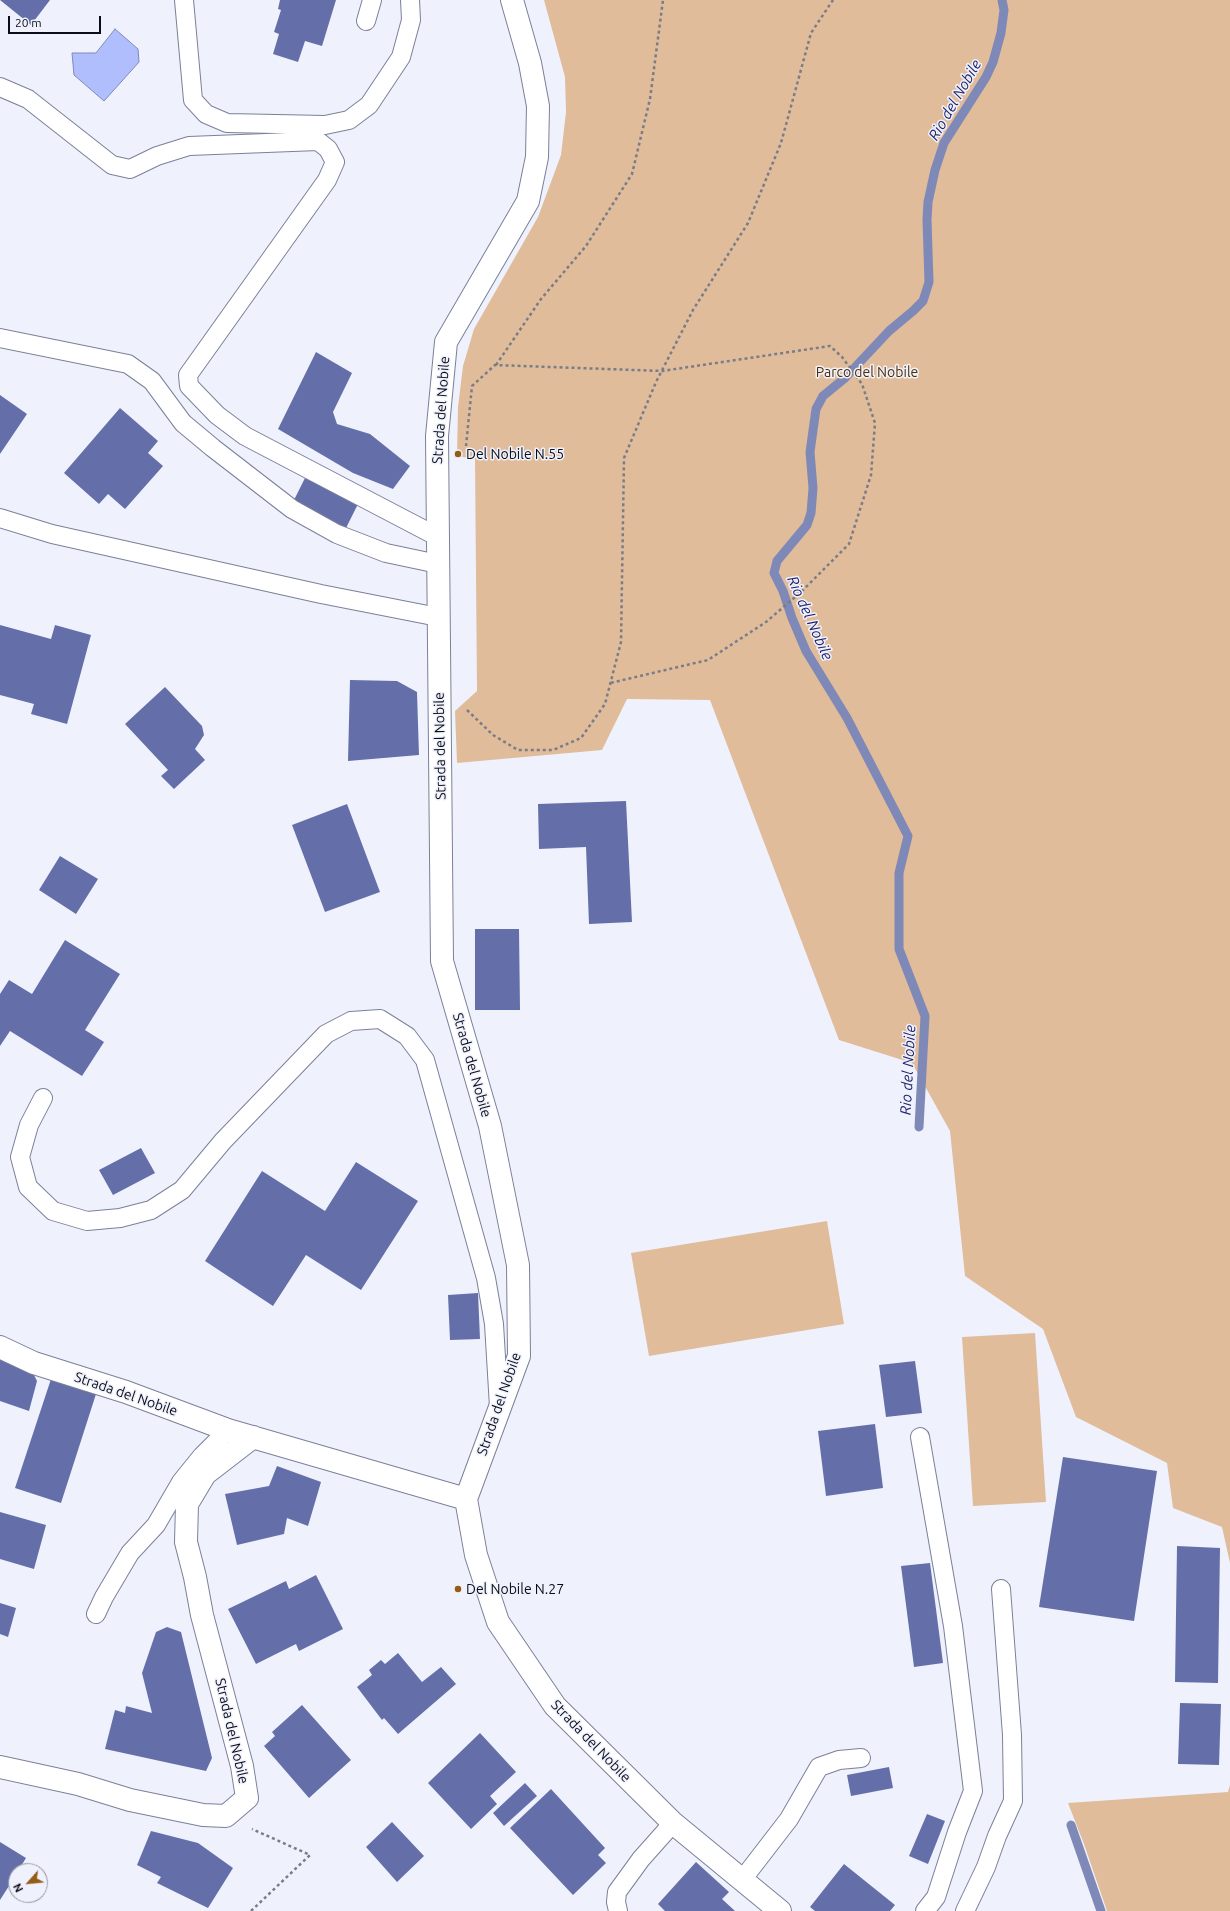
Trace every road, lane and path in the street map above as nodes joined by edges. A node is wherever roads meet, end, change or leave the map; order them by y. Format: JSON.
{"nodes":[{"id":1,"x":184,"y":0,"type":"edge"},
{"id":2,"x":372,"y":0,"type":"edge"},
{"id":3,"x":410,"y":0,"type":"edge"},
{"id":4,"x":512,"y":0,"type":"edge"},
{"id":5,"x":663,"y":0,"type":"edge"},
{"id":6,"x":833,"y":0,"type":"edge"},
{"id":7,"x":366,"y":21,"type":"dead end"},
{"id":8,"x":0,"y":87,"type":"edge"},
{"id":9,"x":0,"y":338,"type":"edge"},
{"id":10,"x":495,"y":365,"type":"junction"},
{"id":11,"x":662,"y":371,"type":"junction"},
{"id":12,"x":466,"y":450,"type":"dead end"},
{"id":13,"x":0,"y":518,"type":"edge"},
{"id":14,"x":438,"y":537,"type":"junction"},
{"id":15,"x":438,"y":564,"type":"junction"},
{"id":16,"x":438,"y":617,"type":"junction"},
{"id":17,"x":439,"y":683,"type":"junction"},
{"id":18,"x":610,"y":683,"type":"junction"},
{"id":19,"x":43,"y":1098,"type":"dead end"},
{"id":20,"x":0,"y":1347,"type":"edge"},
{"id":21,"x":499,"y":1410,"type":"junction"},
{"id":22,"x":228,"y":1430,"type":"junction"},
{"id":23,"x":253,"y":1437,"type":"junction"},
{"id":24,"x":920,"y":1437,"type":"dead end"},
{"id":25,"x":466,"y":1499,"type":"junction"},
{"id":26,"x":1001,"y":1589,"type":"dead end"},
{"id":27,"x":96,"y":1614,"type":"dead end"},
{"id":28,"x":862,"y":1758,"type":"dead end"},
{"id":29,"x":0,"y":1767,"type":"edge"},
{"id":30,"x":226,"y":1816,"type":"junction"},
{"id":31,"x":673,"y":1824,"type":"junction"},
{"id":32,"x":742,"y":1880,"type":"junction"},
{"id":33,"x":251,"y":1911,"type":"edge"},
{"id":34,"x":618,"y":1911,"type":"edge"},
{"id":35,"x":780,"y":1911,"type":"edge"},
{"id":36,"x":926,"y":1911,"type":"edge"},
{"id":37,"x":965,"y":1911,"type":"edge"}],
"edges":[{"from":1,"to":3,"type":"lane"},
{"from":2,"to":7,"type":"lane"},
{"from":4,"to":14,"type":"street","name":"Strada del Nobile"},
{"from":5,"to":10,"type":"path"},
{"from":6,"to":11,"type":"path"},
{"from":8,"to":14,"type":"lane"},
{"from":9,"to":15,"type":"lane"},
{"from":10,"to":11,"type":"path"},
{"from":10,"to":12,"type":"path"},
{"from":11,"to":18,"type":"path"},
{"from":11,"to":18,"type":"path"},
{"from":13,"to":16,"type":"lane"},
{"from":14,"to":15,"type":"street","name":"Strada del Nobile"},
{"from":15,"to":16,"type":"street","name":"Strada del Nobile"},
{"from":16,"to":17,"type":"street","name":"Strada del Nobile"},
{"from":17,"to":18,"type":"path"},
{"from":17,"to":21,"type":"street","name":"Strada del Nobile"},
{"from":19,"to":21,"type":"lane"},
{"from":20,"to":22,"type":"street","name":"Strada del Nobile"},
{"from":21,"to":25,"type":"street","name":"Strada del Nobile"},
{"from":22,"to":23,"type":"street","name":"Strada del Nobile"},
{"from":22,"to":27,"type":"lane"},
{"from":23,"to":25,"type":"street","name":"Strada del Nobile"},
{"from":23,"to":30,"type":"street","name":"Strada del Nobile"},
{"from":24,"to":36,"type":"lane"},
{"from":25,"to":31,"type":"street","name":"Strada del Nobile"},
{"from":26,"to":37,"type":"lane"},
{"from":28,"to":32,"type":"lane"},
{"from":29,"to":30,"type":"street"},
{"from":30,"to":33,"type":"path"},
{"from":31,"to":32,"type":"street","name":"Strada del Nobile"},
{"from":31,"to":34,"type":"lane"},
{"from":32,"to":35,"type":"street","name":"Strada del Nobile"}]}
